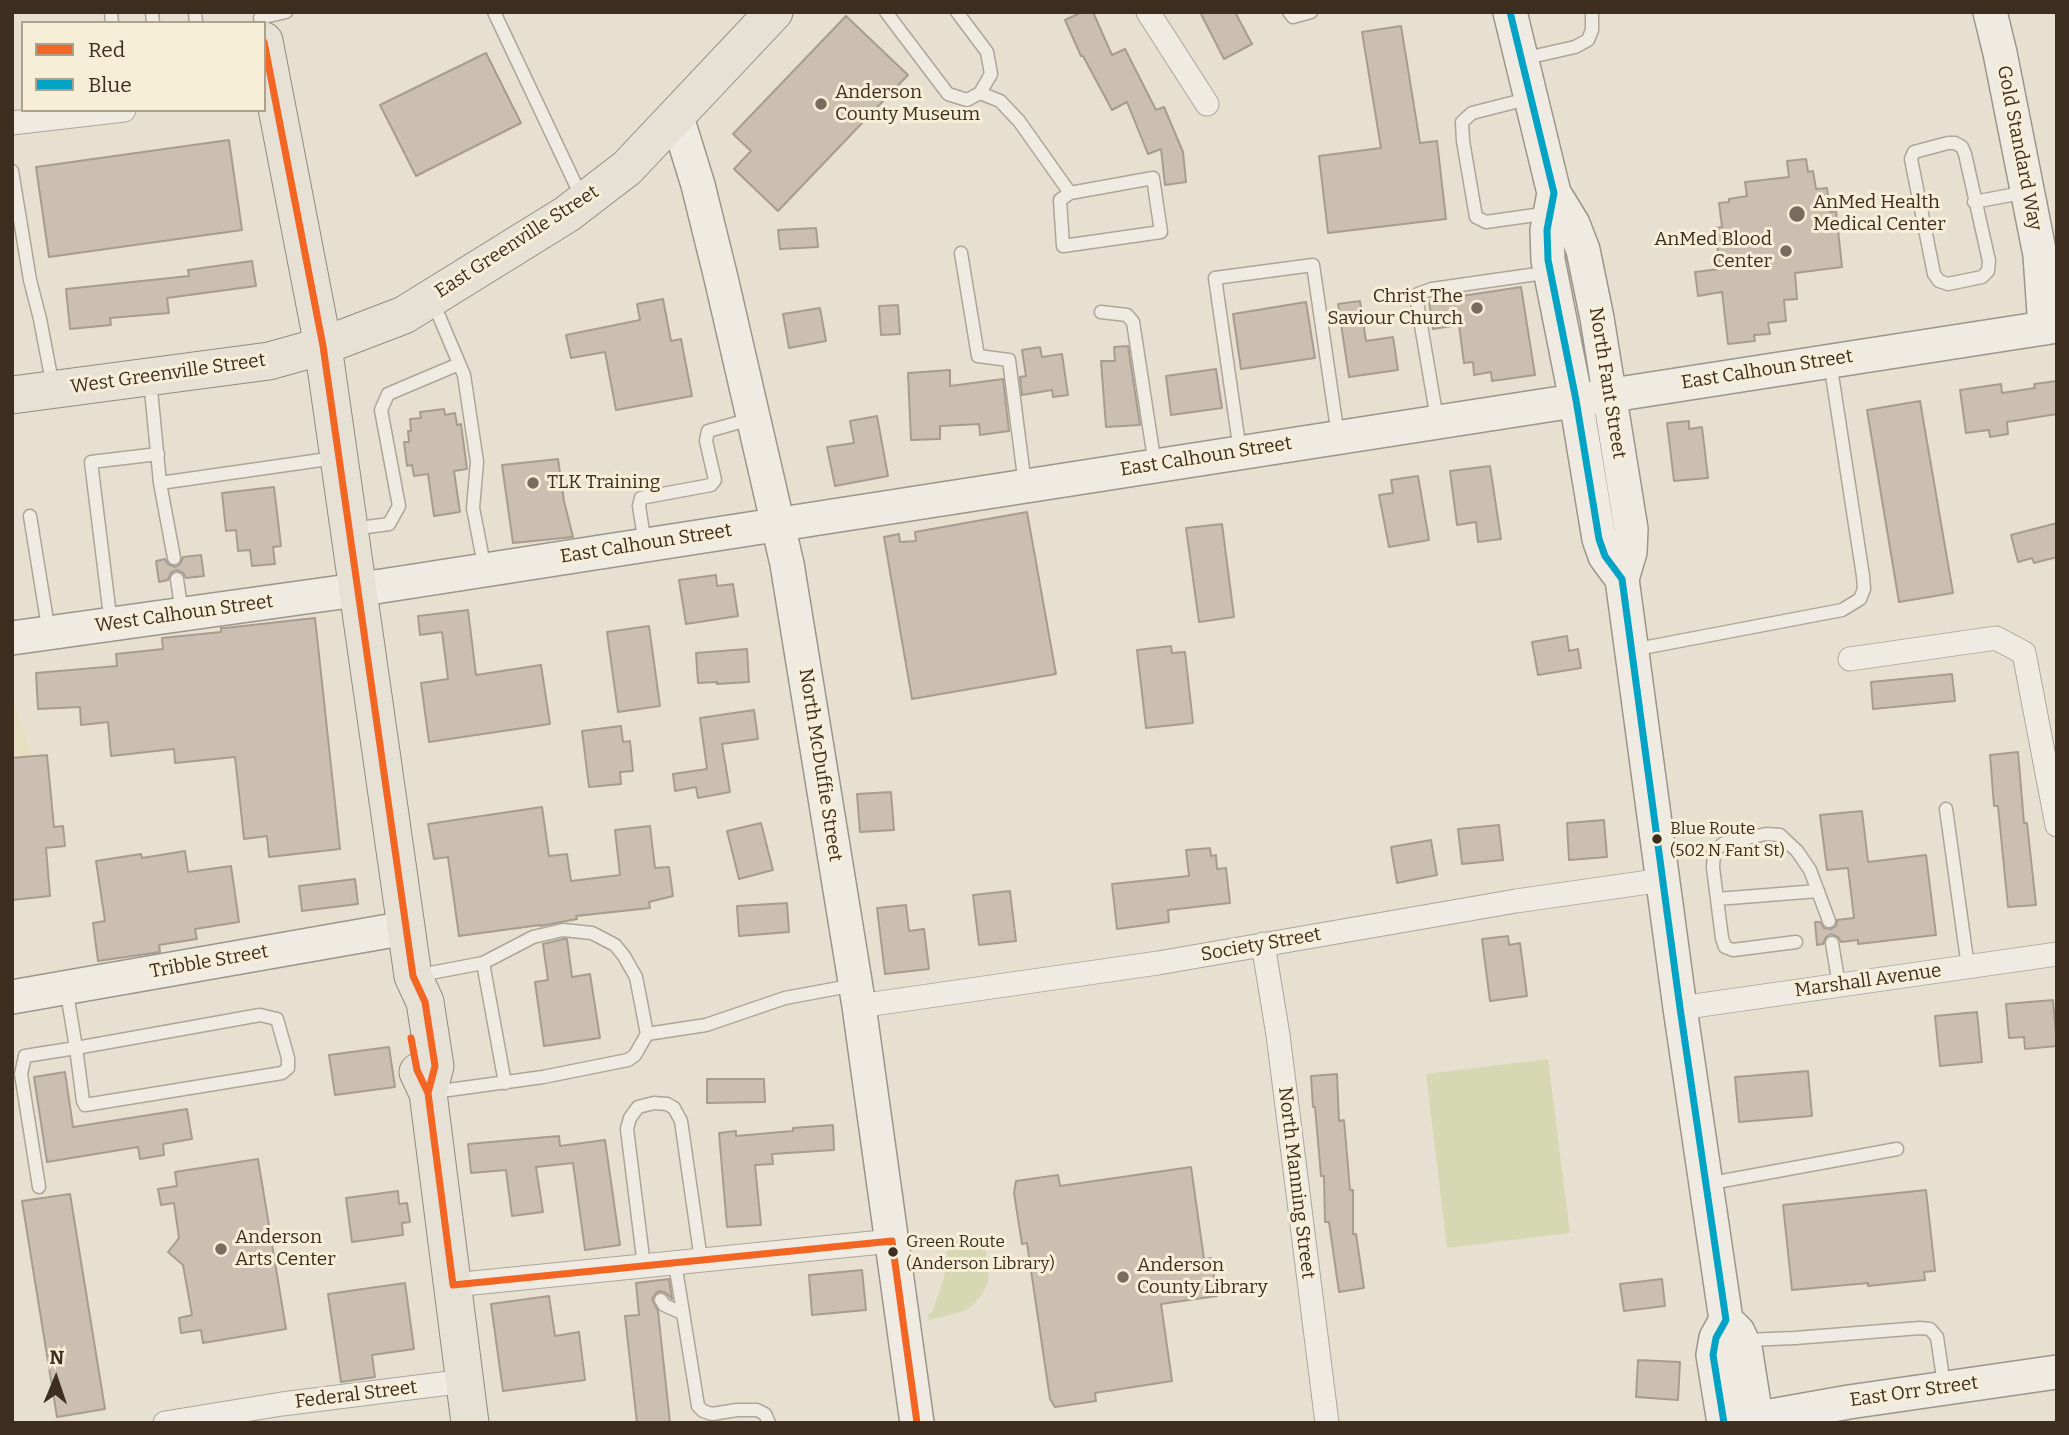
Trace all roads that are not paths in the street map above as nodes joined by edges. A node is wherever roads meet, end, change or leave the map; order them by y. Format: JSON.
{"nodes":[{"id":1,"x":494,"y":12,"type":"edge"},
{"id":2,"x":774,"y":12,"type":"edge"},
{"id":3,"x":886,"y":12,"type":"edge"},
{"id":4,"x":957,"y":12,"type":"edge"},
{"id":5,"x":1148,"y":12,"type":"edge"},
{"id":6,"x":1289,"y":12,"type":"edge"},
{"id":7,"x":1311,"y":12,"type":"edge"},
{"id":8,"x":1510,"y":12,"type":"edge"},
{"id":9,"x":1592,"y":12,"type":"edge"},
{"id":10,"x":1990,"y":12,"type":"edge"},
{"id":11,"x":266,"y":21,"type":"edge"},
{"id":12,"x":1521,"y":59,"type":"junction"},
{"id":13,"x":270,"y":93,"type":"edge"},
{"id":14,"x":980,"y":93,"type":"junction"},
{"id":15,"x":1531,"y":98,"type":"junction"},
{"id":16,"x":1207,"y":104,"type":"dead end"},
{"id":17,"x":107,"y":112,"type":"edge"},
{"id":18,"x":677,"y":117,"type":"junction"},
{"id":19,"x":12,"y":123,"type":"edge"},
{"id":20,"x":12,"y":171,"type":"edge"},
{"id":21,"x":2027,"y":192,"type":"junction"},
{"id":22,"x":1070,"y":193,"type":"junction"},
{"id":23,"x":583,"y":202,"type":"junction"},
{"id":24,"x":1974,"y":202,"type":"junction"},
{"id":25,"x":1552,"y":203,"type":"junction"},
{"id":26,"x":961,"y":253,"type":"dead end"},
{"id":27,"x":1551,"y":272,"type":"junction"},
{"id":28,"x":431,"y":298,"type":"junction"},
{"id":29,"x":1101,"y":312,"type":"dead end"},
{"id":30,"x":2051,"y":327,"type":"edge"},
{"id":31,"x":323,"y":346,"type":"junction"},
{"id":32,"x":1829,"y":360,"type":"junction"},
{"id":33,"x":459,"y":364,"type":"junction"},
{"id":34,"x":150,"y":377,"type":"junction"},
{"id":35,"x":54,"y":390,"type":"junction"},
{"id":36,"x":1609,"y":394,"type":"junction"},
{"id":37,"x":12,"y":395,"type":"edge"},
{"id":38,"x":1576,"y":400,"type":"junction"},
{"id":39,"x":753,"y":418,"type":"junction"},
{"id":40,"x":1437,"y":421,"type":"junction"},
{"id":41,"x":1338,"y":437,"type":"junction"},
{"id":42,"x":1240,"y":452,"type":"junction"},
{"id":43,"x":158,"y":454,"type":"junction"},
{"id":44,"x":338,"y":458,"type":"junction"},
{"id":45,"x":1155,"y":465,"type":"junction"},
{"id":46,"x":160,"y":482,"type":"junction"},
{"id":47,"x":1025,"y":485,"type":"junction"},
{"id":48,"x":30,"y":516,"type":"dead end"},
{"id":49,"x":777,"y":524,"type":"junction"},
{"id":50,"x":348,"y":530,"type":"junction"},
{"id":51,"x":645,"y":544,"type":"junction"},
{"id":52,"x":174,"y":558,"type":"dead end"},
{"id":53,"x":485,"y":570,"type":"junction"},
{"id":54,"x":177,"y":579,"type":"dead end"},
{"id":55,"x":1622,"y":579,"type":"junction"},
{"id":56,"x":356,"y":590,"type":"junction"},
{"id":57,"x":182,"y":614,"type":"junction"},
{"id":58,"x":111,"y":624,"type":"junction"},
{"id":59,"x":49,"y":634,"type":"junction"},
{"id":60,"x":12,"y":638,"type":"edge"},
{"id":61,"x":1631,"y":650,"type":"junction"},
{"id":62,"x":1850,"y":659,"type":"dead end"},
{"id":63,"x":1947,"y":809,"type":"dead end"},
{"id":64,"x":2057,"y":825,"type":"edge"},
{"id":65,"x":1663,"y":880,"type":"junction"},
{"id":66,"x":1818,"y":891,"type":"junction"},
{"id":67,"x":1717,"y":899,"type":"junction"},
{"id":68,"x":1829,"y":921,"type":"dead end"},
{"id":69,"x":406,"y":928,"type":"junction"},
{"id":70,"x":1796,"y":942,"type":"dead end"},
{"id":71,"x":1832,"y":943,"type":"dead end"},
{"id":72,"x":1263,"y":944,"type":"junction"},
{"id":73,"x":2057,"y":954,"type":"edge"},
{"id":74,"x":483,"y":963,"type":"junction"},
{"id":75,"x":1968,"y":967,"type":"junction"},
{"id":76,"x":413,"y":976,"type":"junction"},
{"id":77,"x":1839,"y":985,"type":"junction"},
{"id":78,"x":66,"y":987,"type":"junction"},
{"id":79,"x":857,"y":995,"type":"junction"},
{"id":80,"x":12,"y":996,"type":"edge"},
{"id":81,"x":1680,"y":1007,"type":"junction"},
{"id":82,"x":647,"y":1034,"type":"junction"},
{"id":83,"x":76,"y":1048,"type":"junction"},
{"id":84,"x":505,"y":1083,"type":"junction"},
{"id":85,"x":428,"y":1093,"type":"junction"},
{"id":86,"x":1897,"y":1149,"type":"dead end"},
{"id":87,"x":1706,"y":1184,"type":"junction"},
{"id":88,"x":39,"y":1187,"type":"dead end"},
{"id":89,"x":892,"y":1241,"type":"junction"},
{"id":90,"x":701,"y":1260,"type":"junction"},
{"id":91,"x":658,"y":1268,"type":"junction"},
{"id":92,"x":453,"y":1285,"type":"junction"},
{"id":93,"x":661,"y":1300,"type":"dead end"},
{"id":94,"x":682,"y":1313,"type":"junction"},
{"id":95,"x":1734,"y":1330,"type":"junction"},
{"id":96,"x":2057,"y":1372,"type":"edge"},
{"id":97,"x":465,"y":1381,"type":"junction"},
{"id":98,"x":1945,"y":1388,"type":"junction"},
{"id":99,"x":237,"y":1417,"type":"edge"},
{"id":100,"x":1748,"y":1421,"type":"edge"},
{"id":101,"x":165,"y":1423,"type":"edge"},
{"id":102,"x":470,"y":1423,"type":"edge"},
{"id":103,"x":769,"y":1423,"type":"edge"},
{"id":104,"x":918,"y":1423,"type":"edge"},
{"id":105,"x":1327,"y":1423,"type":"edge"},
{"id":106,"x":1724,"y":1423,"type":"edge"}],
"edges":[{"from":1,"to":23,"type":"lane"},
{"from":2,"to":18,"type":"main road","name":"East Greenville Street"},
{"from":3,"to":14,"type":"lane"},
{"from":4,"to":14,"type":"lane"},
{"from":5,"to":16,"type":"street"},
{"from":6,"to":7,"type":"lane"},
{"from":8,"to":12,"type":"street","name":"North Fant Street"},
{"from":9,"to":12,"type":"lane"},
{"from":10,"to":21,"type":"street","name":"Gold Standard Way"},
{"from":11,"to":13,"type":"main road"},
{"from":12,"to":15,"type":"street","name":"North Fant Street"},
{"from":13,"to":31,"type":"main road"},
{"from":14,"to":22,"type":"lane"},
{"from":15,"to":25,"type":"street","name":"North Fant Street"},
{"from":15,"to":25,"type":"lane"},
{"from":17,"to":19,"type":"street"},
{"from":18,"to":23,"type":"main road","name":"East Greenville Street"},
{"from":18,"to":39,"type":"street","name":"North McDuffie Street"},
{"from":20,"to":35,"type":"lane"},
{"from":21,"to":24,"type":"lane"},
{"from":21,"to":30,"type":"street","name":"Gold Standard Way"},
{"from":22,"to":22,"type":"lane"},
{"from":23,"to":28,"type":"main road","name":"East Greenville Street"},
{"from":24,"to":24,"type":"lane"},
{"from":25,"to":27,"type":"street","name":"North Fant Street"},
{"from":25,"to":36,"type":"street","name":"North Fant Street"},
{"from":26,"to":47,"type":"lane"},
{"from":27,"to":38,"type":"street","name":"North Fant Street"},
{"from":27,"to":40,"type":"lane"},
{"from":28,"to":31,"type":"main road","name":"East Greenville Street"},
{"from":28,"to":33,"type":"lane"},
{"from":29,"to":45,"type":"lane"},
{"from":30,"to":32,"type":"street","name":"East Calhoun Street"},
{"from":31,"to":34,"type":"main road","name":"West Greenville Street"},
{"from":31,"to":44,"type":"main road"},
{"from":32,"to":36,"type":"street","name":"East Calhoun Street"},
{"from":32,"to":61,"type":"lane"},
{"from":33,"to":50,"type":"lane"},
{"from":33,"to":53,"type":"lane"},
{"from":34,"to":35,"type":"main road","name":"West Greenville Street"},
{"from":34,"to":43,"type":"lane"},
{"from":35,"to":37,"type":"main road","name":"West Greenville Street"},
{"from":36,"to":38,"type":"street","name":"East Calhoun Street"},
{"from":36,"to":55,"type":"street","name":"North Fant Street"},
{"from":38,"to":40,"type":"street","name":"East Calhoun Street"},
{"from":38,"to":55,"type":"street","name":"North Fant Street"},
{"from":39,"to":49,"type":"street","name":"North McDuffie Street"},
{"from":39,"to":51,"type":"lane"},
{"from":40,"to":41,"type":"street","name":"East Calhoun Street"},
{"from":41,"to":42,"type":"street","name":"East Calhoun Street"},
{"from":41,"to":42,"type":"lane"},
{"from":42,"to":45,"type":"street","name":"East Calhoun Street"},
{"from":43,"to":46,"type":"lane"},
{"from":43,"to":58,"type":"lane"},
{"from":44,"to":46,"type":"lane"},
{"from":44,"to":50,"type":"main road"},
{"from":45,"to":47,"type":"street","name":"East Calhoun Street"},
{"from":46,"to":52,"type":"lane"},
{"from":47,"to":49,"type":"street","name":"East Calhoun Street"},
{"from":48,"to":59,"type":"lane"},
{"from":49,"to":51,"type":"street","name":"East Calhoun Street"},
{"from":49,"to":79,"type":"street","name":"North McDuffie Street"},
{"from":50,"to":56,"type":"main road"},
{"from":51,"to":53,"type":"street","name":"East Calhoun Street"},
{"from":53,"to":56,"type":"street","name":"East Calhoun Street"},
{"from":54,"to":57,"type":"lane"},
{"from":55,"to":61,"type":"street","name":"North Fant Street"},
{"from":56,"to":57,"type":"street","name":"West Calhoun Street"},
{"from":56,"to":69,"type":"main road"},
{"from":57,"to":58,"type":"street","name":"West Calhoun Street"},
{"from":58,"to":59,"type":"street","name":"West Calhoun Street"},
{"from":59,"to":60,"type":"street","name":"West Calhoun Street"},
{"from":61,"to":65,"type":"street","name":"North Fant Street"},
{"from":62,"to":64,"type":"street"},
{"from":63,"to":75,"type":"lane"},
{"from":65,"to":72,"type":"street","name":"Society Street"},
{"from":65,"to":81,"type":"street","name":"North Fant Street"},
{"from":66,"to":67,"type":"lane"},
{"from":66,"to":67,"type":"lane"},
{"from":66,"to":68,"type":"lane"},
{"from":67,"to":70,"type":"lane"},
{"from":69,"to":76,"type":"main road"},
{"from":69,"to":78,"type":"street","name":"Tribble Street"},
{"from":71,"to":77,"type":"lane"},
{"from":72,"to":79,"type":"street","name":"Society Street"},
{"from":72,"to":105,"type":"street","name":"North Manning Street"},
{"from":73,"to":75,"type":"street","name":"Marshall Avenue"},
{"from":74,"to":76,"type":"lane"},
{"from":74,"to":82,"type":"lane"},
{"from":74,"to":84,"type":"lane"},
{"from":75,"to":77,"type":"street","name":"Marshall Avenue"},
{"from":76,"to":85,"type":"main road"},
{"from":77,"to":81,"type":"street","name":"Marshall Avenue"},
{"from":78,"to":80,"type":"street","name":"Tribble Street"},
{"from":78,"to":83,"type":"lane"},
{"from":79,"to":82,"type":"lane"},
{"from":79,"to":89,"type":"street","name":"North McDuffie Street"},
{"from":81,"to":87,"type":"street","name":"North Fant Street"},
{"from":82,"to":84,"type":"lane"},
{"from":83,"to":83,"type":"lane"},
{"from":83,"to":88,"type":"lane"},
{"from":84,"to":85,"type":"lane"},
{"from":85,"to":92,"type":"main road"},
{"from":86,"to":87,"type":"lane"},
{"from":87,"to":95,"type":"street","name":"North Fant Street"},
{"from":89,"to":90,"type":"street"},
{"from":89,"to":104,"type":"street","name":"North McDuffie Street"},
{"from":90,"to":91,"type":"street"},
{"from":90,"to":91,"type":"lane"},
{"from":91,"to":92,"type":"street"},
{"from":91,"to":94,"type":"lane"},
{"from":92,"to":97,"type":"main road"},
{"from":93,"to":94,"type":"lane"},
{"from":94,"to":103,"type":"lane"},
{"from":95,"to":98,"type":"lane"},
{"from":95,"to":100,"type":"street","name":"North Fant Street"},
{"from":95,"to":106,"type":"street","name":"North Fant Street"},
{"from":96,"to":98,"type":"street","name":"East Orr Street"},
{"from":97,"to":99,"type":"street","name":"Federal Street"},
{"from":97,"to":102,"type":"main road"},
{"from":98,"to":100,"type":"street","name":"East Orr Street"},
{"from":99,"to":101,"type":"street","name":"Federal Street"}]}
